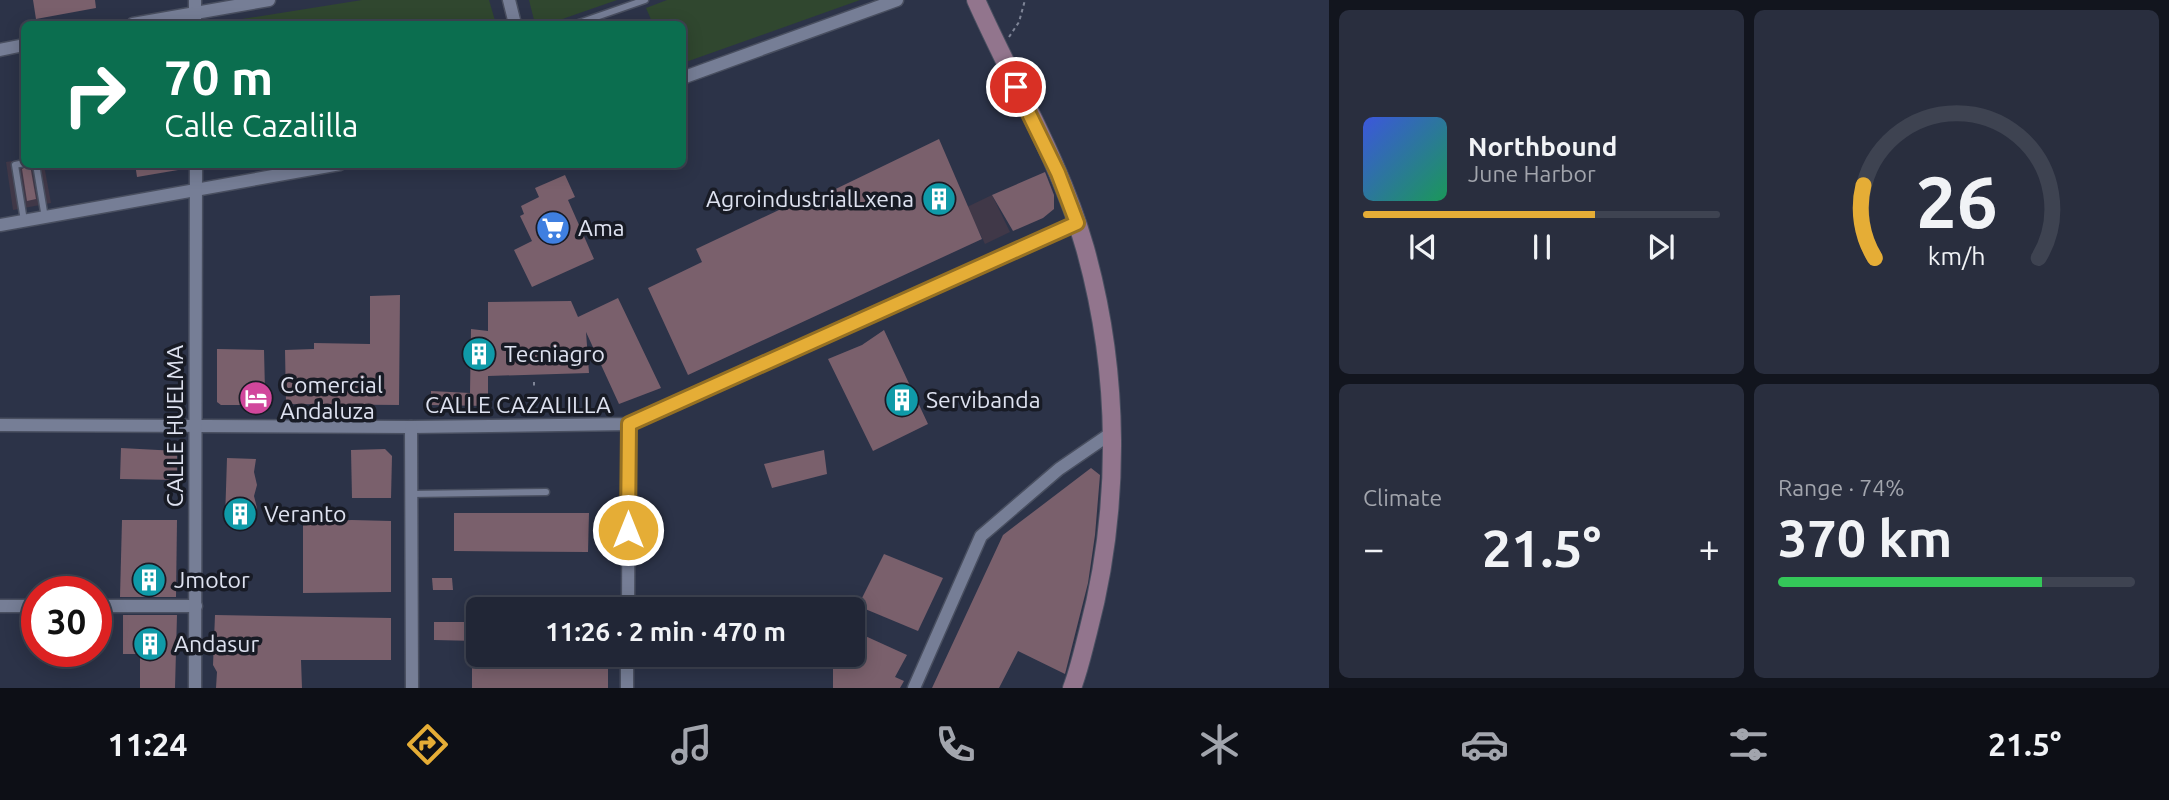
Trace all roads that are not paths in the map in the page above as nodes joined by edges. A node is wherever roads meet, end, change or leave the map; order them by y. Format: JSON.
{"nodes":[{"id":1,"x":269,"y":0,"type":"edge"},
{"id":2,"x":509,"y":0,"type":"edge"},
{"id":3,"x":645,"y":0,"type":"edge"},
{"id":4,"x":897,"y":0,"type":"edge"},
{"id":5,"x":976,"y":0,"type":"edge"},
{"id":6,"x":195,"y":12,"type":"edge"},
{"id":7,"x":148,"y":21,"type":"edge"},
{"id":8,"x":514,"y":21,"type":"edge"},
{"id":9,"x":585,"y":21,"type":"edge"},
{"id":10,"x":21,"y":46,"type":"edge"},
{"id":11,"x":0,"y":50,"type":"edge"},
{"id":12,"x":686,"y":77,"type":"edge"},
{"id":13,"x":21,"y":163,"type":"edge"},
{"id":14,"x":37,"y":168,"type":"edge"},
{"id":15,"x":196,"y":168,"type":"edge"},
{"id":16,"x":318,"y":168,"type":"edge"},
{"id":17,"x":196,"y":190,"type":"junction"},
{"id":18,"x":46,"y":218,"type":"junction"},
{"id":19,"x":24,"y":221,"type":"junction"},
{"id":20,"x":1077,"y":223,"type":"junction"},
{"id":21,"x":0,"y":225,"type":"edge"},
{"id":22,"x":629,"y":424,"type":"junction"},
{"id":23,"x":0,"y":425,"type":"edge"},
{"id":24,"x":195,"y":426,"type":"junction"},
{"id":25,"x":411,"y":427,"type":"junction"},
{"id":26,"x":1113,"y":432,"type":"junction"},
{"id":27,"x":546,"y":492,"type":"dead end"},
{"id":28,"x":411,"y":494,"type":"junction"},
{"id":29,"x":628,"y":597,"type":"edge"},
{"id":30,"x":0,"y":606,"type":"edge"},
{"id":31,"x":21,"y":606,"type":"edge"},
{"id":32,"x":112,"y":606,"type":"edge"},
{"id":33,"x":196,"y":606,"type":"junction"},
{"id":34,"x":627,"y":667,"type":"edge"},
{"id":35,"x":195,"y":688,"type":"edge"},
{"id":36,"x":412,"y":688,"type":"edge"},
{"id":37,"x":627,"y":688,"type":"edge"},
{"id":38,"x":914,"y":688,"type":"edge"},
{"id":39,"x":1072,"y":688,"type":"edge"}],
"edges":[{"from":1,"to":6,"type":"street"},
{"from":2,"to":8,"type":"street"},
{"from":3,"to":9,"type":"lane"},
{"from":4,"to":12,"type":"street"},
{"from":5,"to":20,"type":"main road"},
{"from":6,"to":7,"type":"street"},
{"from":10,"to":11,"type":"street"},
{"from":13,"to":19,"type":"lane"},
{"from":14,"to":18,"type":"lane"},
{"from":15,"to":17,"type":"street","name":"CALLE HUELMA"},
{"from":16,"to":17,"type":"street"},
{"from":17,"to":18,"type":"street"},
{"from":17,"to":24,"type":"street","name":"CALLE HUELMA"},
{"from":18,"to":19,"type":"street"},
{"from":19,"to":21,"type":"street"},
{"from":20,"to":22,"type":"street","name":"CALLE CAZALILLA"},
{"from":20,"to":26,"type":"main road"},
{"from":22,"to":25,"type":"street","name":"CALLE CAZALILLA"},
{"from":22,"to":29,"type":"street"},
{"from":23,"to":24,"type":"street","name":"CALLE CAZALILLA"},
{"from":24,"to":25,"type":"street","name":"CALLE CAZALILLA"},
{"from":24,"to":33,"type":"street","name":"CALLE HUELMA"},
{"from":25,"to":28,"type":"street"},
{"from":26,"to":38,"type":"street"},
{"from":26,"to":39,"type":"main road"},
{"from":27,"to":28,"type":"lane"},
{"from":28,"to":36,"type":"street"},
{"from":30,"to":31,"type":"street"},
{"from":32,"to":33,"type":"street"},
{"from":33,"to":35,"type":"street","name":"CALLE HUELMA"},
{"from":34,"to":37,"type":"street"}]}
